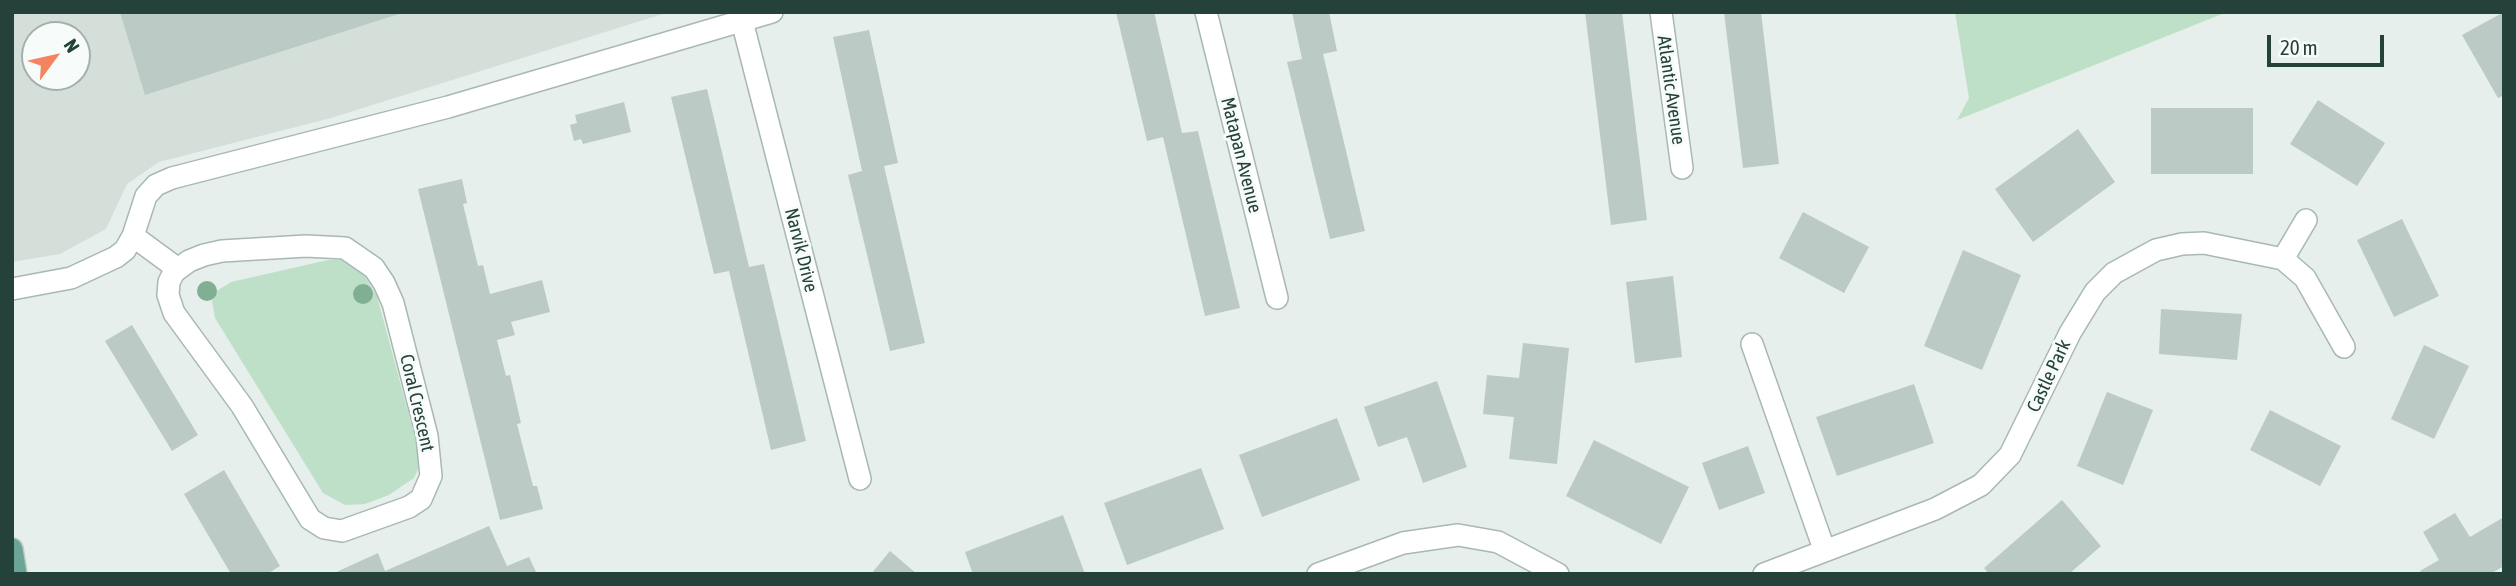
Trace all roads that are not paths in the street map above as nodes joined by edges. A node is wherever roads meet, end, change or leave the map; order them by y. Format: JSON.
{"nodes":[{"id":1,"x":772,"y":12,"type":"edge"},
{"id":2,"x":1206,"y":12,"type":"edge"},
{"id":3,"x":1661,"y":12,"type":"edge"},
{"id":4,"x":742,"y":21,"type":"junction"},
{"id":5,"x":1682,"y":168,"type":"dead end"},
{"id":6,"x":2306,"y":219,"type":"dead end"},
{"id":7,"x":133,"y":236,"type":"junction"},
{"id":8,"x":2283,"y":259,"type":"junction"},
{"id":9,"x":178,"y":269,"type":"junction"},
{"id":10,"x":12,"y":289,"type":"edge"},
{"id":11,"x":1277,"y":298,"type":"dead end"},
{"id":12,"x":1752,"y":344,"type":"dead end"},
{"id":13,"x":2344,"y":348,"type":"dead end"},
{"id":14,"x":860,"y":480,"type":"dead end"},
{"id":15,"x":12,"y":549,"type":"edge"},
{"id":16,"x":1825,"y":549,"type":"junction"},
{"id":17,"x":16,"y":574,"type":"edge"},
{"id":18,"x":1318,"y":574,"type":"edge"},
{"id":19,"x":1558,"y":574,"type":"edge"},
{"id":20,"x":1764,"y":574,"type":"edge"}],
"edges":[{"from":1,"to":4,"type":"street"},
{"from":2,"to":11,"type":"street","name":"Matapan Avenue"},
{"from":3,"to":5,"type":"street","name":"Atlantic Avenue"},
{"from":4,"to":7,"type":"street"},
{"from":4,"to":14,"type":"street","name":"Narvik Drive"},
{"from":6,"to":8,"type":"street"},
{"from":7,"to":9,"type":"street"},
{"from":7,"to":10,"type":"street"},
{"from":8,"to":13,"type":"street"},
{"from":8,"to":16,"type":"street","name":"Castle Park"},
{"from":9,"to":9,"type":"street","name":"Coral Crescent"},
{"from":12,"to":16,"type":"street"},
{"from":15,"to":17,"type":"main road"},
{"from":16,"to":20,"type":"street","name":"Castle Park"},
{"from":18,"to":19,"type":"street"}]}
